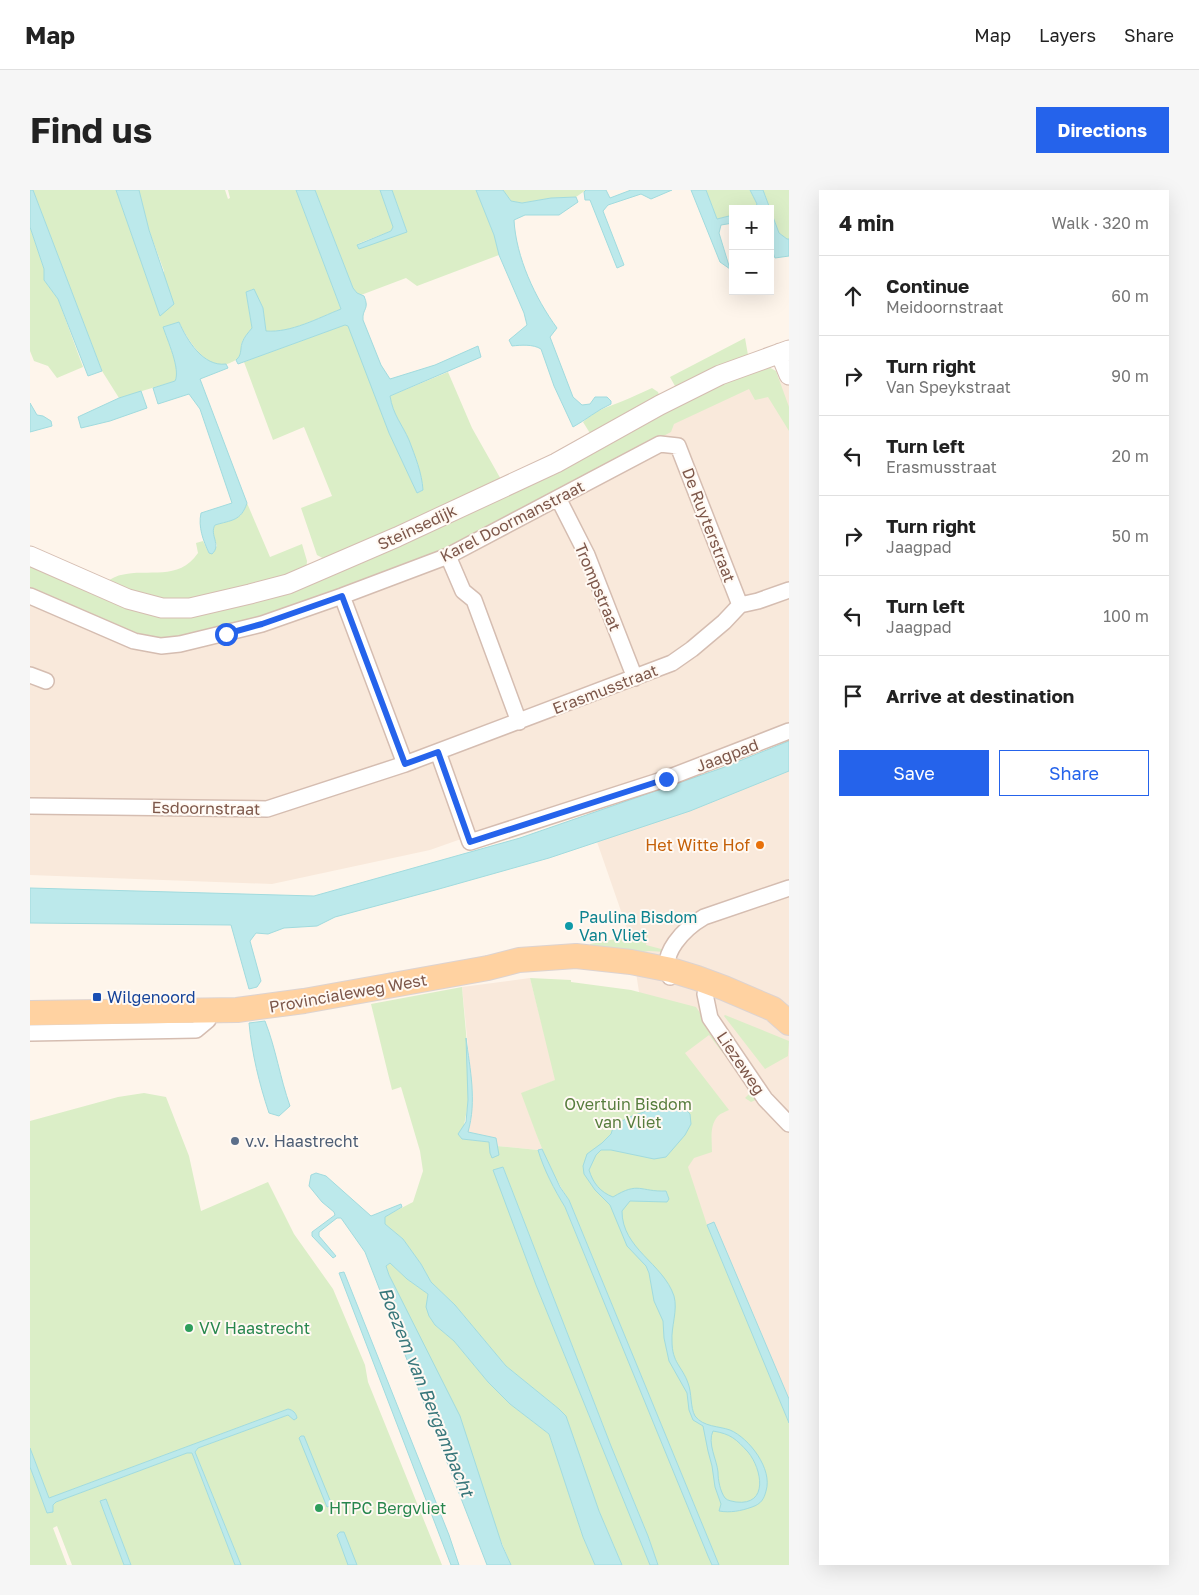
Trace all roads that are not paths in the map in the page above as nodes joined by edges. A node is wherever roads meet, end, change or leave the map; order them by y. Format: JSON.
{"nodes":[{"id":1,"x":785,"y":351,"type":"edge"},
{"id":2,"x":789,"y":375,"type":"edge"},
{"id":3,"x":678,"y":446,"type":"joint"},
{"id":4,"x":558,"y":498,"type":"junction"},
{"id":5,"x":30,"y":556,"type":"edge"},
{"id":6,"x":448,"y":556,"type":"junction"},
{"id":7,"x":789,"y":590,"type":"edge"},
{"id":8,"x":30,"y":596,"type":"edge"},
{"id":9,"x":342,"y":596,"type":"junction"},
{"id":10,"x":740,"y":604,"type":"junction"},
{"id":11,"x":30,"y":675,"type":"edge"},
{"id":12,"x":635,"y":678,"type":"junction"},
{"id":13,"x":46,"y":681,"type":"dead end"},
{"id":14,"x":520,"y":722,"type":"junction"},
{"id":15,"x":789,"y":731,"type":"edge"},
{"id":16,"x":438,"y":752,"type":"junction"},
{"id":17,"x":405,"y":764,"type":"junction"},
{"id":18,"x":30,"y":806,"type":"edge"},
{"id":19,"x":789,"y":888,"type":"edge"},
{"id":20,"x":670,"y":976,"type":"junction"},
{"id":21,"x":706,"y":994,"type":"junction"},
{"id":22,"x":208,"y":1012,"type":"junction"},
{"id":23,"x":30,"y":1013,"type":"edge"},
{"id":24,"x":789,"y":1023,"type":"edge"},
{"id":25,"x":30,"y":1033,"type":"edge"},
{"id":26,"x":789,"y":1124,"type":"edge"}],
"edges":[{"from":1,"to":2,"type":"street"},
{"from":1,"to":5,"type":"street","name":"Steinsedijk"},
{"from":3,"to":4,"type":"street","name":"Karel Doormanstraat"},
{"from":3,"to":10,"type":"street","name":"De Ruyterstraat"},
{"from":4,"to":6,"type":"street","name":"Karel Doormanstraat"},
{"from":4,"to":12,"type":"street","name":"Trompstraat"},
{"from":6,"to":9,"type":"street","name":"Karel Doormanstraat"},
{"from":6,"to":14,"type":"street"},
{"from":7,"to":10,"type":"street"},
{"from":8,"to":9,"type":"street","name":"Karel Doormanstraat"},
{"from":9,"to":17,"type":"street"},
{"from":10,"to":12,"type":"street","name":"Erasmusstraat"},
{"from":11,"to":13,"type":"street"},
{"from":12,"to":14,"type":"street","name":"Erasmusstraat"},
{"from":14,"to":16,"type":"street","name":"Erasmusstraat"},
{"from":15,"to":16,"type":"street","name":"Jaagpad"},
{"from":16,"to":17,"type":"street","name":"Erasmusstraat"},
{"from":17,"to":18,"type":"street","name":"Esdoornstraat"},
{"from":19,"to":20,"type":"street"},
{"from":20,"to":21,"type":"main road"},
{"from":20,"to":22,"type":"main road","name":"Provincialeweg West"},
{"from":20,"to":24,"type":"main road"},
{"from":21,"to":24,"type":"main road"},
{"from":21,"to":26,"type":"street","name":"Liezeweg"},
{"from":22,"to":23,"type":"main road","name":"Provincialeweg West"},
{"from":22,"to":25,"type":"street"}]}
